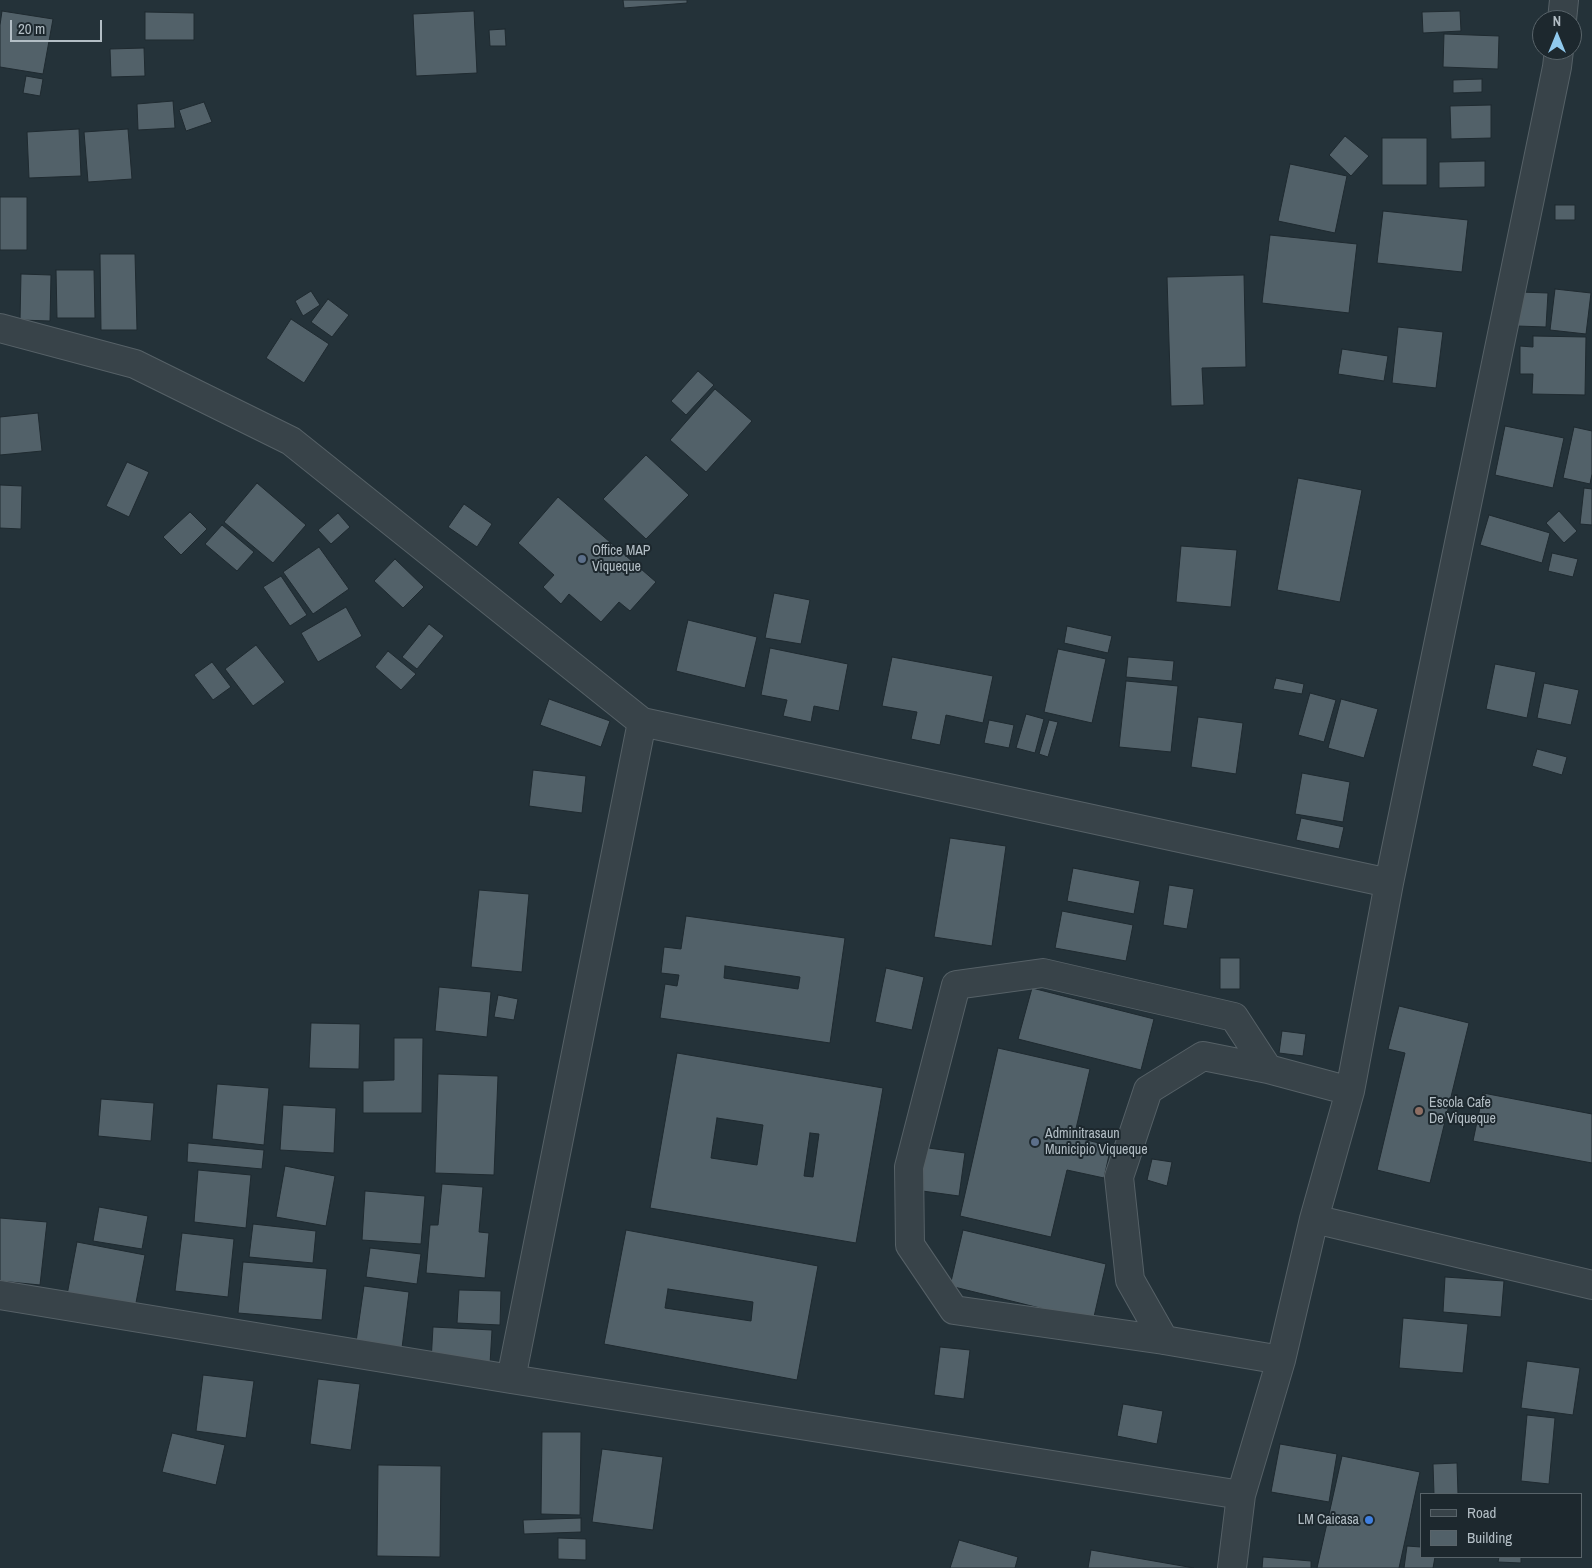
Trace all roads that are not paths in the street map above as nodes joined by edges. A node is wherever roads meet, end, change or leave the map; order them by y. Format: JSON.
{"nodes":[{"id":1,"x":1558,"y":60,"type":"edge"},
{"id":2,"x":0,"y":328,"type":"edge"},
{"id":3,"x":642,"y":722,"type":"junction"},
{"id":4,"x":1389,"y":883,"type":"junction"},
{"id":5,"x":1268,"y":1069,"type":"junction"},
{"id":6,"x":1350,"y":1091,"type":"junction"},
{"id":7,"x":1314,"y":1219,"type":"junction"},
{"id":8,"x":1592,"y":1285,"type":"edge"},
{"id":9,"x":0,"y":1295,"type":"edge"},
{"id":10,"x":1164,"y":1340,"type":"junction"},
{"id":11,"x":1281,"y":1360,"type":"junction"},
{"id":12,"x":511,"y":1379,"type":"junction"},
{"id":13,"x":1241,"y":1495,"type":"junction"},
{"id":14,"x":1232,"y":1568,"type":"edge"}],
"edges":[{"from":1,"to":4,"type":"street"},
{"from":2,"to":3,"type":"street"},
{"from":3,"to":4,"type":"street"},
{"from":3,"to":12,"type":"street"},
{"from":4,"to":6,"type":"street"},
{"from":5,"to":6,"type":"street"},
{"from":5,"to":10,"type":"street"},
{"from":5,"to":10,"type":"street"},
{"from":6,"to":7,"type":"street"},
{"from":7,"to":8,"type":"street"},
{"from":7,"to":11,"type":"street"},
{"from":9,"to":12,"type":"street"},
{"from":10,"to":11,"type":"street"},
{"from":11,"to":13,"type":"street"},
{"from":12,"to":13,"type":"street"},
{"from":13,"to":14,"type":"street"}]}
